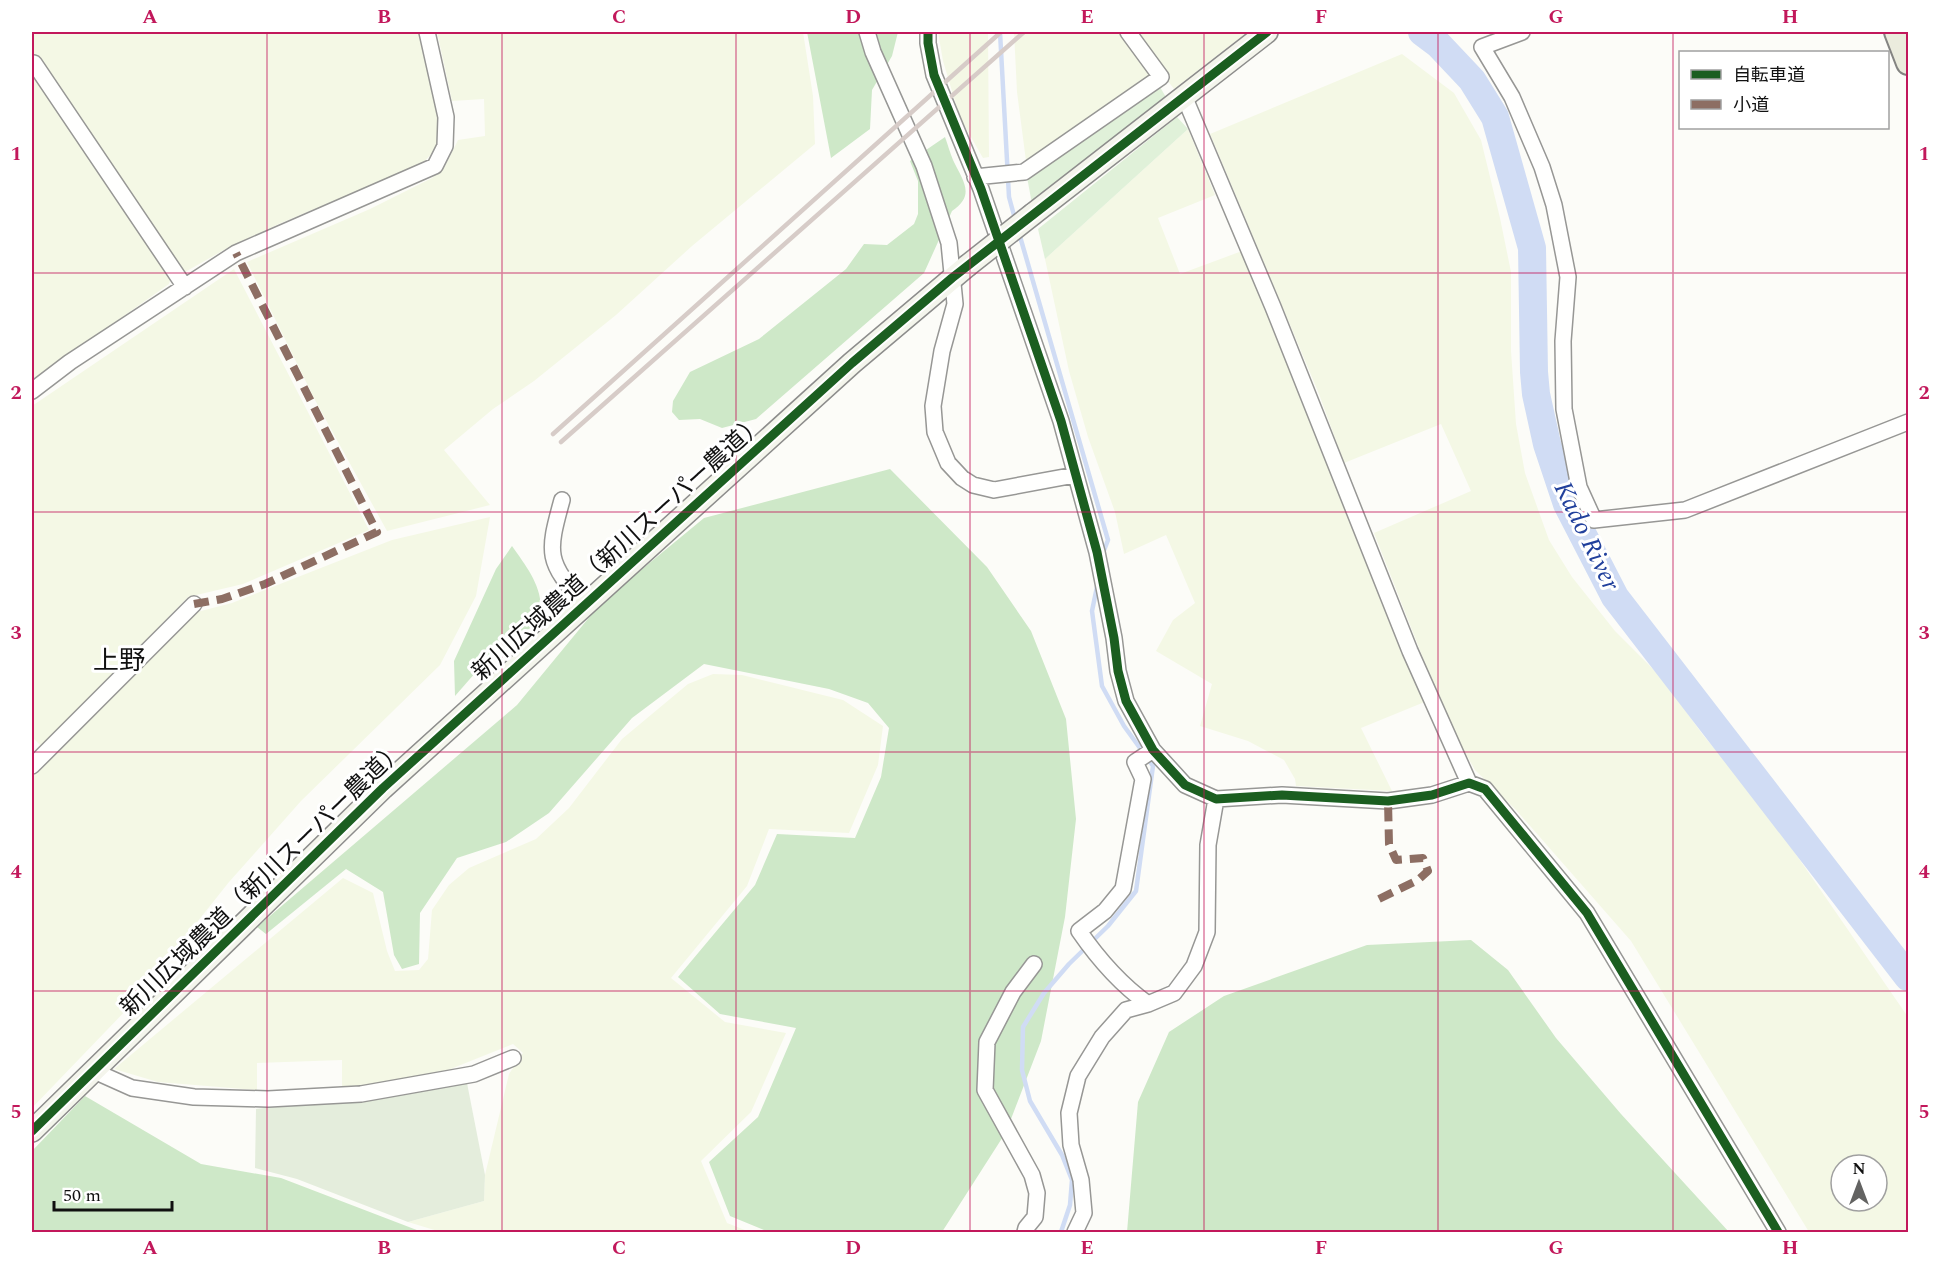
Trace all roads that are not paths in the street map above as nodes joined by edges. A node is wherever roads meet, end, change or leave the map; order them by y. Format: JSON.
{"nodes":[{"id":1,"x":428,"y":32,"type":"edge"},
{"id":2,"x":867,"y":32,"type":"edge"},
{"id":3,"x":928,"y":32,"type":"edge"},
{"id":4,"x":1128,"y":32,"type":"edge"},
{"id":5,"x":1267,"y":32,"type":"edge"},
{"id":6,"x":1522,"y":32,"type":"edge"},
{"id":7,"x":1896,"y":32,"type":"edge"},
{"id":8,"x":34,"y":63,"type":"dead end"},
{"id":9,"x":1908,"y":63,"type":"edge"},
{"id":10,"x":1184,"y":96,"type":"junction"},
{"id":11,"x":975,"y":177,"type":"junction"},
{"id":12,"x":959,"y":272,"type":"junction"},
{"id":13,"x":185,"y":287,"type":"junction"},
{"id":14,"x":32,"y":391,"type":"edge"},
{"id":15,"x":1908,"y":422,"type":"edge"},
{"id":16,"x":1075,"y":475,"type":"junction"},
{"id":17,"x":562,"y":500,"type":"dead end"},
{"id":18,"x":194,"y":604,"type":"dead end"},
{"id":19,"x":585,"y":604,"type":"junction"},
{"id":20,"x":1153,"y":750,"type":"junction"},
{"id":21,"x":34,"y":757,"type":"edge"},
{"id":22,"x":1469,"y":783,"type":"junction"},
{"id":23,"x":1216,"y":799,"type":"junction"},
{"id":24,"x":1034,"y":964,"type":"dead end"},
{"id":25,"x":1148,"y":1004,"type":"junction"},
{"id":26,"x":513,"y":1058,"type":"dead end"},
{"id":27,"x":94,"y":1071,"type":"junction"},
{"id":28,"x":32,"y":1131,"type":"edge"},
{"id":29,"x":1025,"y":1233,"type":"edge"},
{"id":30,"x":1075,"y":1233,"type":"edge"},
{"id":31,"x":1778,"y":1233,"type":"edge"}],
"edges":[{"from":1,"to":13,"type":"street"},
{"from":2,"to":12,"type":"street"},
{"from":3,"to":11,"type":"street"},
{"from":4,"to":11,"type":"street"},
{"from":5,"to":10,"type":"street","name":"新川広域農道（新川スーパー農道）"},
{"from":6,"to":15,"type":"street"},
{"from":7,"to":9,"type":"main road"},
{"from":8,"to":13,"type":"street"},
{"from":10,"to":12,"type":"street","name":"新川広域農道（新川スーパー農道）","bridge":true},
{"from":10,"to":22,"type":"street"},
{"from":11,"to":16,"type":"street"},
{"from":12,"to":16,"type":"street"},
{"from":12,"to":19,"type":"street","name":"新川広域農道（新川スーパー農道）"},
{"from":13,"to":14,"type":"street"},
{"from":16,"to":20,"type":"street"},
{"from":17,"to":19,"type":"street"},
{"from":18,"to":21,"type":"street"},
{"from":19,"to":27,"type":"street","name":"新川広域農道（新川スーパー農道）"},
{"from":20,"to":23,"type":"street"},
{"from":20,"to":25,"type":"street"},
{"from":22,"to":23,"type":"street"},
{"from":22,"to":31,"type":"street"},
{"from":23,"to":25,"type":"street"},
{"from":24,"to":29,"type":"street"},
{"from":25,"to":30,"type":"street"},
{"from":26,"to":27,"type":"street"},
{"from":27,"to":28,"type":"street","name":"新川広域農道（新川スーパー農道）"}]}
